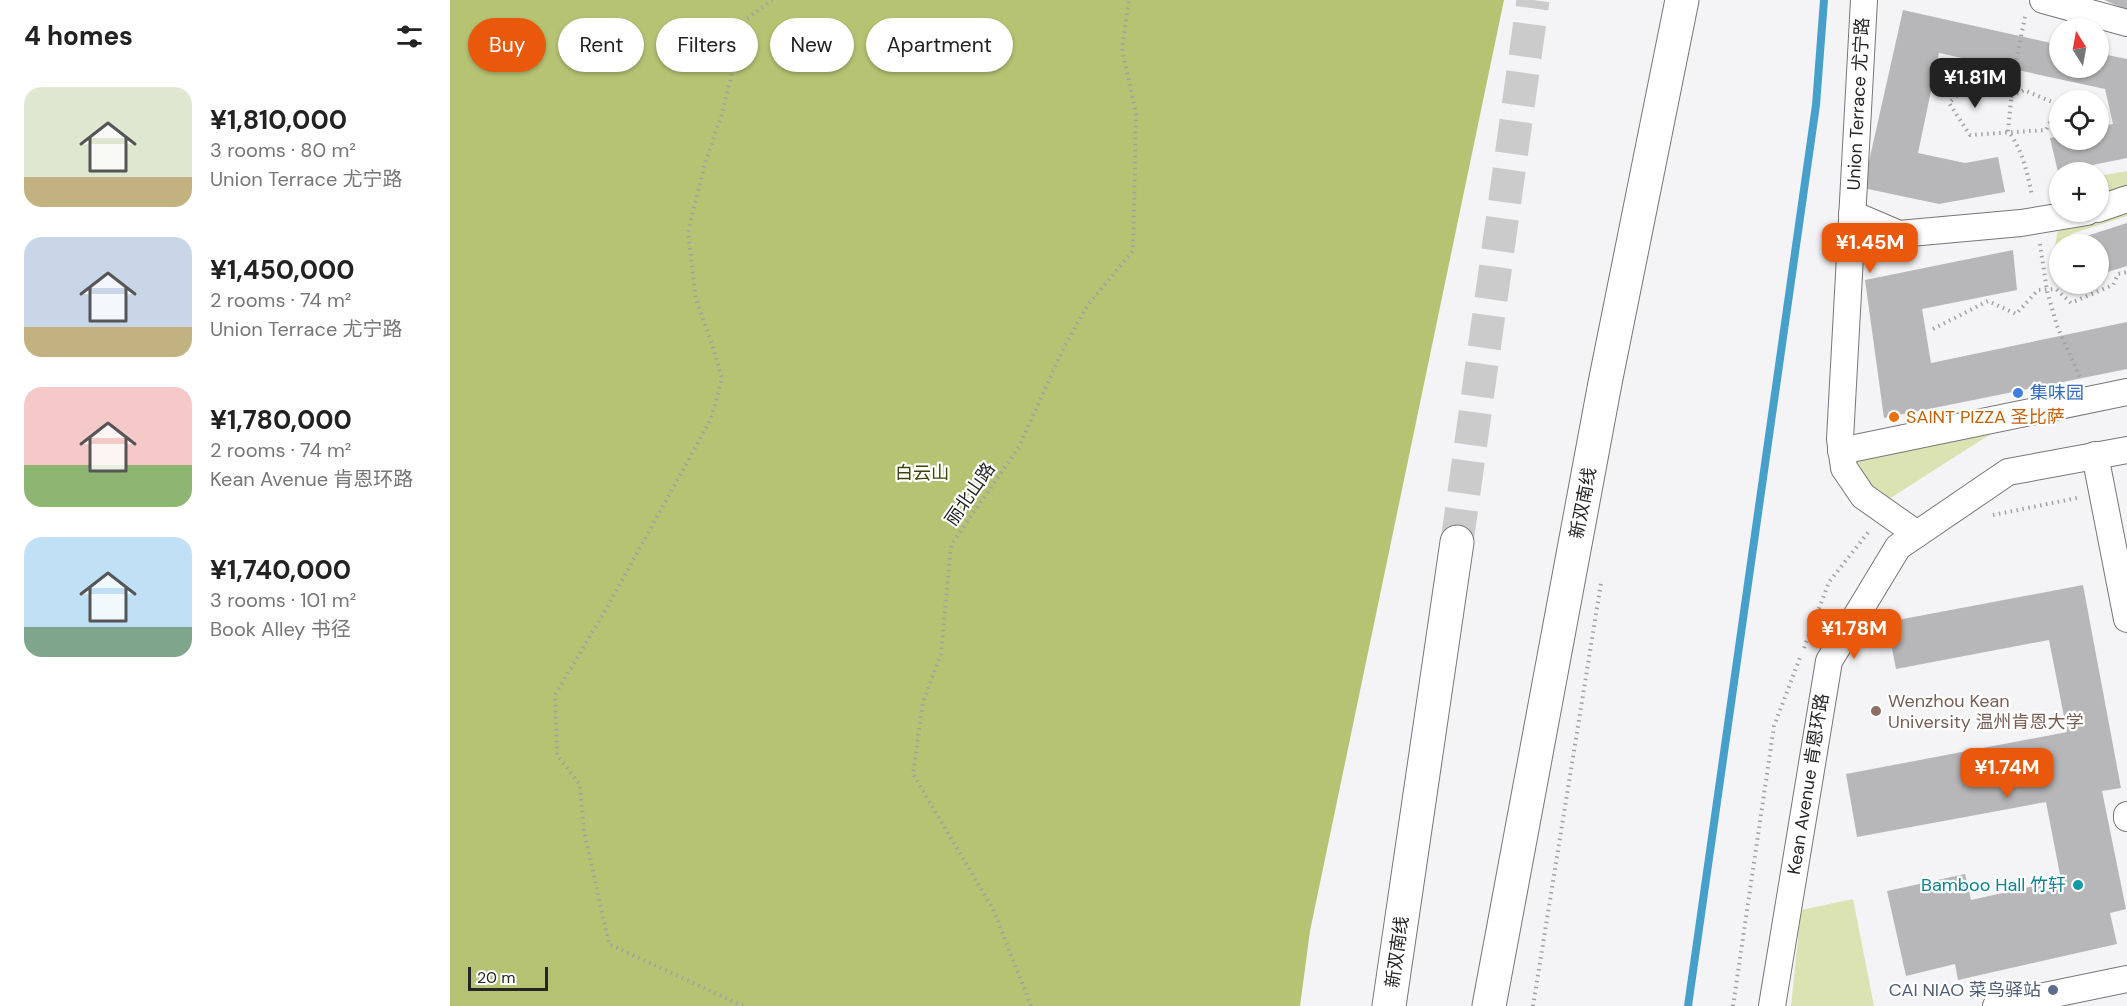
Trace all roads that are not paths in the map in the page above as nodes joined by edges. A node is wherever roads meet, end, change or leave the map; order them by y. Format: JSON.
{"nodes":[{"id":1,"x":1682,"y":0,"type":"edge"},
{"id":2,"x":1864,"y":0,"type":"edge"},
{"id":3,"x":2034,"y":5,"type":"edge"},
{"id":4,"x":2127,"y":23,"type":"edge"},
{"id":5,"x":2127,"y":198,"type":"edge"},
{"id":6,"x":2109,"y":205,"type":"edge"},
{"id":7,"x":1852,"y":214,"type":"junction"},
{"id":8,"x":2049,"y":219,"type":"edge"},
{"id":9,"x":2127,"y":392,"type":"edge"},
{"id":10,"x":2127,"y":450,"type":"edge"},
{"id":11,"x":1841,"y":451,"type":"junction"},
{"id":12,"x":2096,"y":456,"type":"junction"},
{"id":13,"x":1917,"y":534,"type":"junction"},
{"id":14,"x":1457,"y":542,"type":"tunnel mouth"},
{"id":15,"x":2127,"y":619,"type":"edge"},
{"id":16,"x":2127,"y":980,"type":"edge"},
{"id":17,"x":1389,"y":1006,"type":"edge"},
{"id":18,"x":1490,"y":1006,"type":"edge"},
{"id":19,"x":1772,"y":1006,"type":"edge"},
{"id":20,"x":1996,"y":1006,"type":"edge"}],
"edges":[{"from":1,"to":18,"type":"main road","name":"新双南线"},
{"from":2,"to":7,"type":"street","name":"Union Terrace 尤宁路"},
{"from":3,"to":4,"type":"street"},
{"from":5,"to":6,"type":"street"},
{"from":7,"to":8,"type":"street"},
{"from":7,"to":11,"type":"street","name":"Union Terrace 尤宁路"},
{"from":9,"to":11,"type":"street"},
{"from":10,"to":12,"type":"street","name":"Kean Avenue 肯恩环路"},
{"from":11,"to":13,"type":"street","name":"Union Terrace 尤宁路"},
{"from":12,"to":13,"type":"street","name":"Kean Avenue 肯恩环路"},
{"from":12,"to":15,"type":"street"},
{"from":13,"to":19,"type":"street","name":"Kean Avenue 肯恩环路"},
{"from":14,"to":17,"type":"main road","name":"新双南线"},
{"from":16,"to":20,"type":"street"}]}
